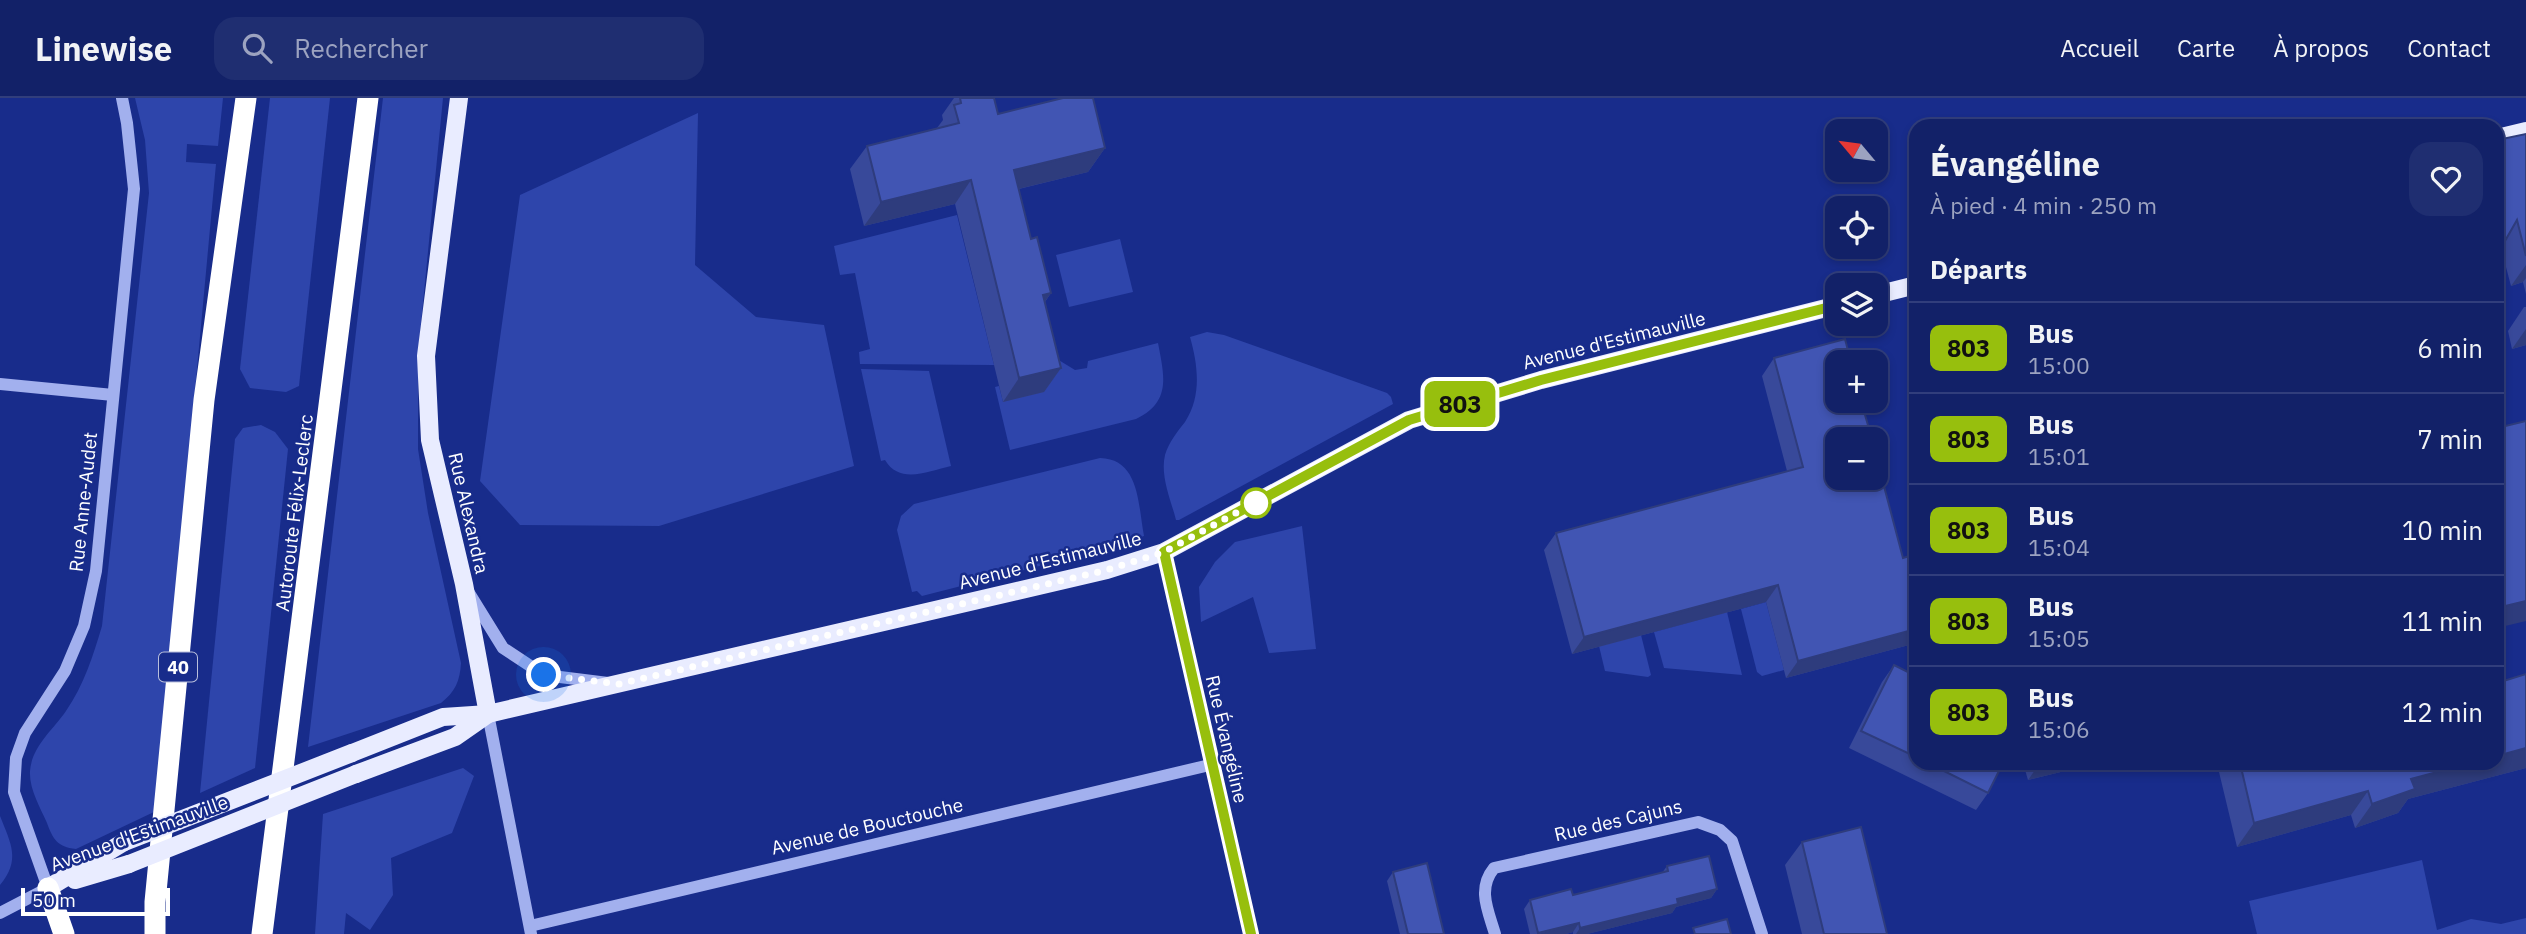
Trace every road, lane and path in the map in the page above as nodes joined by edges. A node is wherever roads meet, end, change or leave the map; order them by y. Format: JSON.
{"nodes":[{"id":1,"x":122,"y":98,"type":"edge"},
{"id":2,"x":246,"y":98,"type":"edge"},
{"id":3,"x":368,"y":98,"type":"edge"},
{"id":4,"x":460,"y":98,"type":"edge"},
{"id":5,"x":2526,"y":131,"type":"edge"},
{"id":6,"x":2504,"y":136,"type":"edge"},
{"id":7,"x":1909,"y":287,"type":"edge"},
{"id":8,"x":1888,"y":292,"type":"edge"},
{"id":9,"x":1825,"y":308,"type":"edge"},
{"id":10,"x":0,"y":384,"type":"edge"},
{"id":11,"x":113,"y":395,"type":"junction"},
{"id":12,"x":1164,"y":552,"type":"junction"},
{"id":13,"x":464,"y":584,"type":"junction"},
{"id":14,"x":619,"y":684,"type":"junction"},
{"id":15,"x":488,"y":714,"type":"junction"},
{"id":16,"x":1214,"y":764,"type":"junction"},
{"id":17,"x":48,"y":888,"type":"junction"},
{"id":18,"x":0,"y":913,"type":"edge"},
{"id":19,"x":531,"y":930,"type":"edge"},
{"id":20,"x":64,"y":934,"type":"edge"},
{"id":21,"x":155,"y":934,"type":"edge"},
{"id":22,"x":262,"y":934,"type":"edge"},
{"id":23,"x":1251,"y":934,"type":"edge"},
{"id":24,"x":1494,"y":934,"type":"edge"},
{"id":25,"x":1762,"y":934,"type":"edge"}],
"edges":[{"from":1,"to":11,"type":"street","name":"Rue Anne-Audet"},
{"from":2,"to":21,"type":"highway","number":"40"},
{"from":3,"to":22,"type":"highway","name":"Autoroute Félix-Leclerc"},
{"from":4,"to":13,"type":"main road","name":"Rue Alexandra"},
{"from":5,"to":6,"type":"main road"},
{"from":7,"to":8,"type":"main road"},
{"from":9,"to":12,"type":"main road","name":"Avenue d'Estimauville"},
{"from":10,"to":11,"type":"street"},
{"from":11,"to":17,"type":"street","name":"Rue Anne-Audet"},
{"from":12,"to":14,"type":"main road","name":"Avenue d'Estimauville"},
{"from":12,"to":16,"type":"street","name":"Rue Évangéline"},
{"from":13,"to":14,"type":"street"},
{"from":13,"to":15,"type":"main road","name":"Rue Alexandra"},
{"from":14,"to":15,"type":"main road","name":"Avenue d'Estimauville"},
{"from":15,"to":17,"type":"main road","name":"Avenue d'Estimauville","bridge":true},
{"from":15,"to":17,"type":"main road","name":"Avenue d'Estimauville","bridge":true},
{"from":15,"to":19,"type":"street","name":"Rue Alexandra"},
{"from":16,"to":19,"type":"street","name":"Avenue de Bouctouche"},
{"from":16,"to":23,"type":"street","name":"Rue Évangéline"},
{"from":17,"to":18,"type":"street"},
{"from":17,"to":20,"type":"highway"},
{"from":24,"to":25,"type":"street","name":"Rue des Cajuns"}]}
